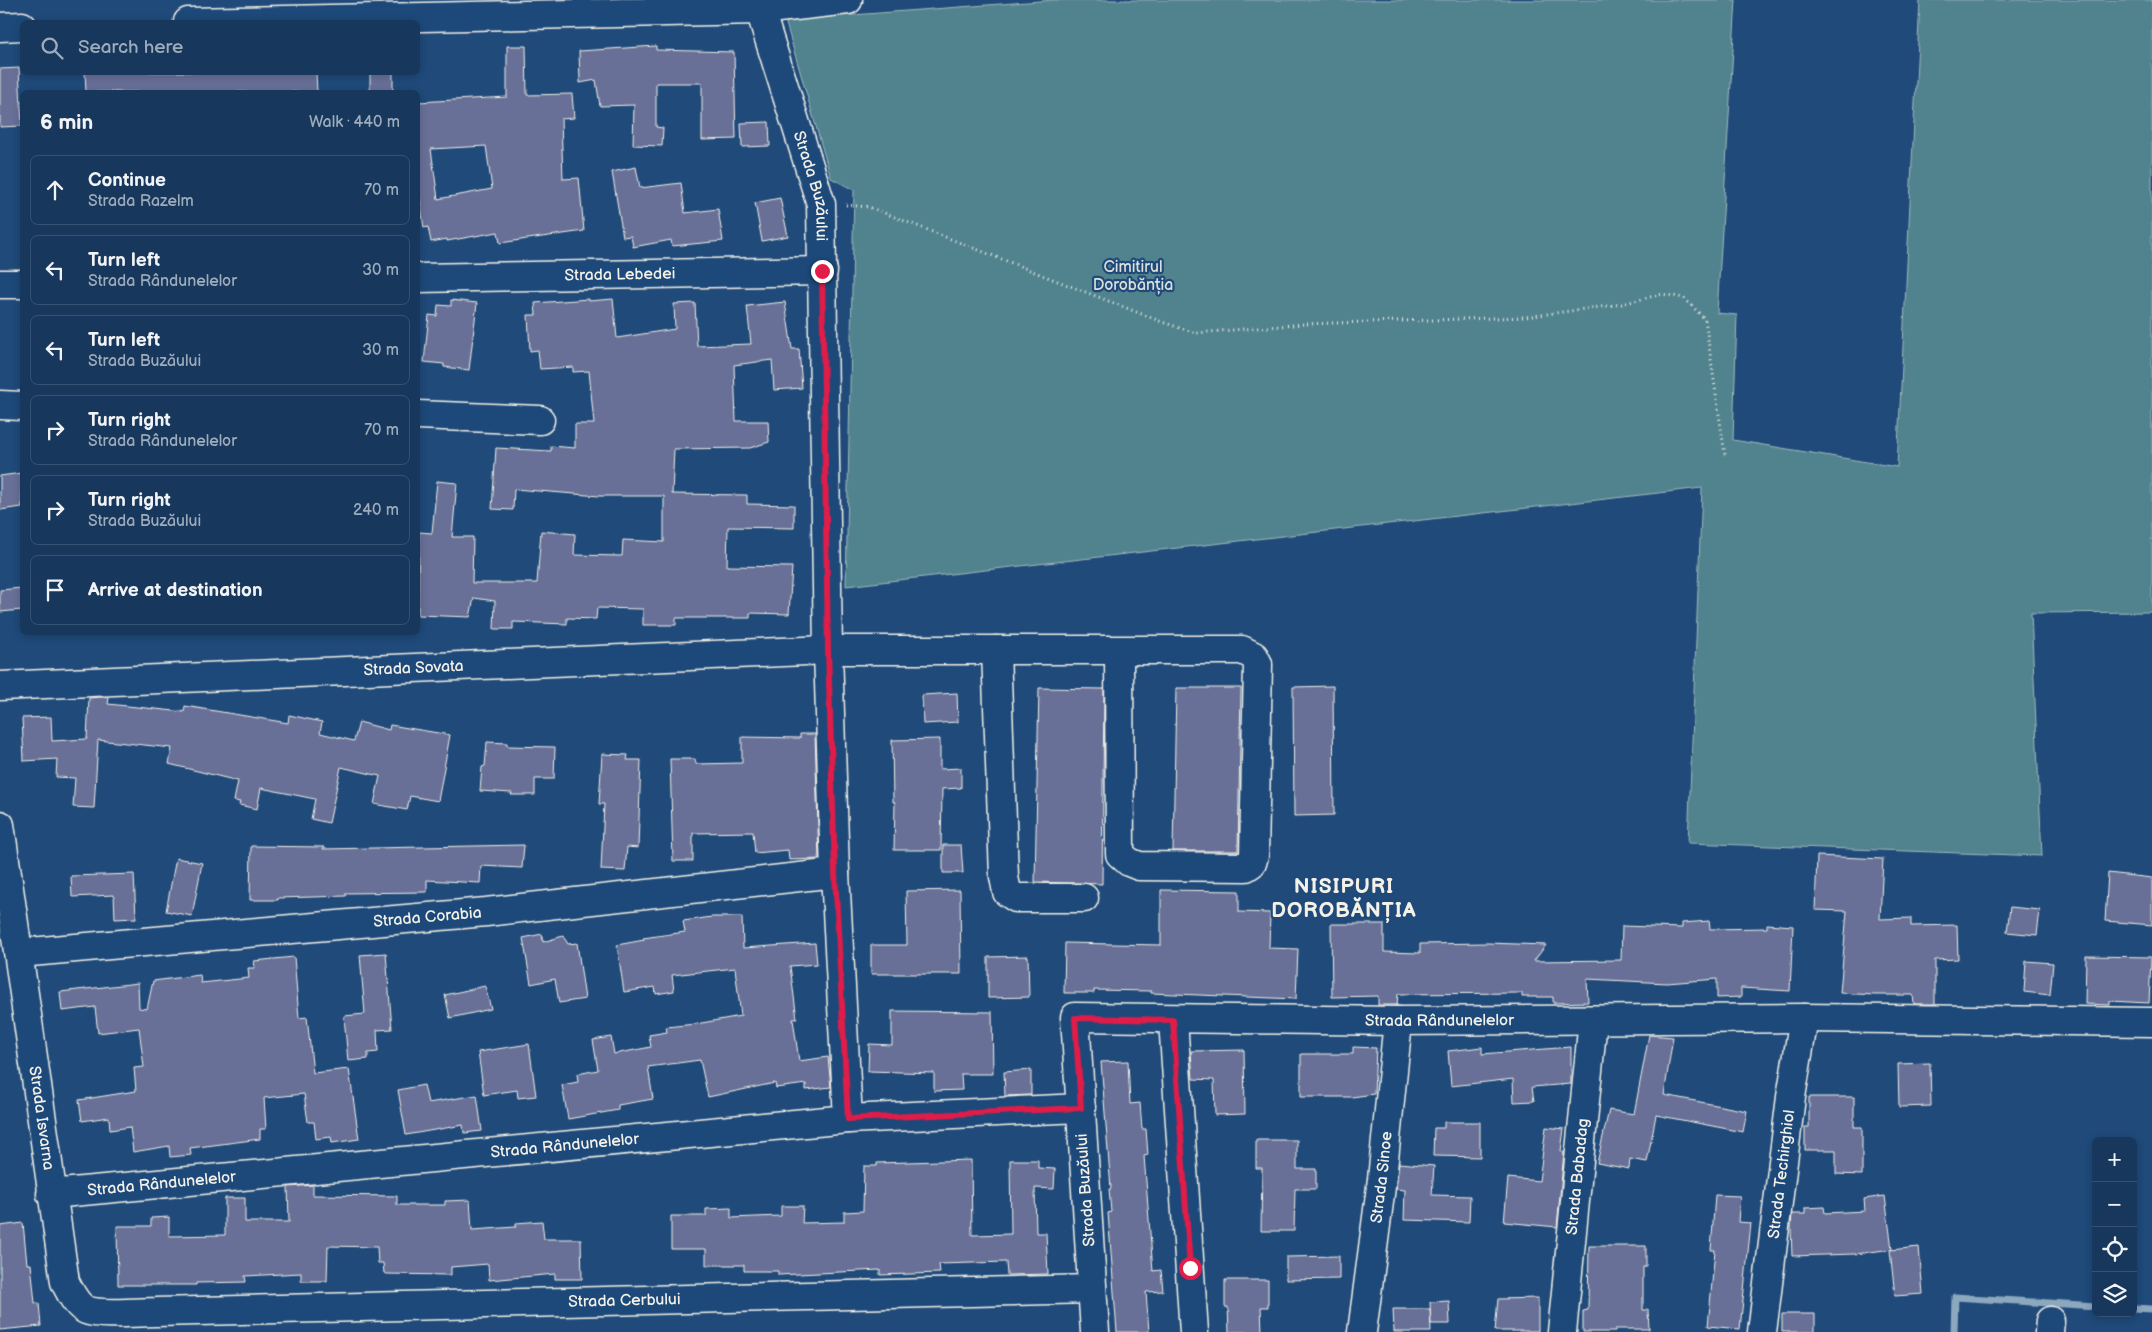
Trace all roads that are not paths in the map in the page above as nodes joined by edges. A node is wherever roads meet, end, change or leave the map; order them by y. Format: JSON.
{"nodes":[{"id":1,"x":839,"y":0,"type":"edge"},
{"id":2,"x":760,"y":10,"type":"junction"},
{"id":3,"x":283,"y":20,"type":"edge"},
{"id":4,"x":20,"y":26,"type":"edge"},
{"id":5,"x":0,"y":27,"type":"edge"},
{"id":6,"x":822,"y":271,"type":"junction"},
{"id":7,"x":420,"y":278,"type":"edge"},
{"id":8,"x":0,"y":284,"type":"edge"},
{"id":9,"x":20,"y":284,"type":"edge"},
{"id":10,"x":0,"y":406,"type":"edge"},
{"id":11,"x":20,"y":406,"type":"edge"},
{"id":12,"x":420,"y":414,"type":"edge"},
{"id":13,"x":540,"y":420,"type":"dead end"},
{"id":14,"x":828,"y":650,"type":"junction"},
{"id":15,"x":996,"y":650,"type":"junction"},
{"id":16,"x":1119,"y":650,"type":"junction"},
{"id":17,"x":0,"y":686,"type":"edge"},
{"id":18,"x":0,"y":825,"type":"edge"},
{"id":19,"x":835,"y":873,"type":"junction"},
{"id":20,"x":1084,"y":898,"type":"dead end"},
{"id":21,"x":19,"y":952,"type":"junction"},
{"id":22,"x":1075,"y":1018,"type":"joint"},
{"id":23,"x":1804,"y":1018,"type":"junction"},
{"id":24,"x":1173,"y":1020,"type":"junction"},
{"id":25,"x":1594,"y":1020,"type":"junction"},
{"id":26,"x":1398,"y":1021,"type":"junction"},
{"id":27,"x":2152,"y":1022,"type":"edge"},
{"id":28,"x":1081,"y":1108,"type":"junction"},
{"id":29,"x":848,"y":1119,"type":"junction"},
{"id":30,"x":51,"y":1194,"type":"junction"},
{"id":31,"x":1092,"y":1288,"type":"junction"},
{"id":32,"x":164,"y":1322,"type":"edge"},
{"id":33,"x":1095,"y":1332,"type":"edge"},
{"id":34,"x":1194,"y":1332,"type":"edge"},
{"id":35,"x":1362,"y":1332,"type":"edge"},
{"id":36,"x":1562,"y":1332,"type":"edge"},
{"id":37,"x":1762,"y":1332,"type":"edge"}],
"edges":[{"from":1,"to":2,"type":"street"},
{"from":2,"to":3,"type":"street"},
{"from":2,"to":6,"type":"street","name":"Strada Buzăului"},
{"from":4,"to":5,"type":"street"},
{"from":6,"to":7,"type":"street","name":"Strada Lebedei"},
{"from":6,"to":14,"type":"street","name":"Strada Buzăului"},
{"from":8,"to":9,"type":"street"},
{"from":10,"to":11,"type":"street"},
{"from":12,"to":13,"type":"street"},
{"from":14,"to":15,"type":"street","name":"Strada Sovata"},
{"from":14,"to":17,"type":"street","name":"Strada Sovata"},
{"from":14,"to":19,"type":"street","name":"Strada Buzăului"},
{"from":15,"to":16,"type":"street","name":"Strada Sovata"},
{"from":15,"to":20,"type":"street"},
{"from":16,"to":16,"type":"street","name":"Strada Sovata"},
{"from":18,"to":21,"type":"street","name":"Strada Isvarna"},
{"from":19,"to":21,"type":"street","name":"Strada Corabia"},
{"from":19,"to":29,"type":"street","name":"Strada Buzăului"},
{"from":21,"to":30,"type":"street","name":"Strada Isvarna"},
{"from":22,"to":24,"type":"street","name":"Strada Rândunelelor"},
{"from":22,"to":28,"type":"street","name":"Strada Buzăului"},
{"from":23,"to":25,"type":"street","name":"Strada Rândunelelor"},
{"from":23,"to":27,"type":"street","name":"Strada Rândunelelor"},
{"from":23,"to":37,"type":"street","name":"Strada Techirghiol"},
{"from":24,"to":26,"type":"street","name":"Strada Rândunelelor"},
{"from":24,"to":34,"type":"street"},
{"from":25,"to":26,"type":"street","name":"Strada Rândunelelor"},
{"from":25,"to":36,"type":"street","name":"Strada Babadag"},
{"from":26,"to":35,"type":"street","name":"Strada Sinoe"},
{"from":28,"to":29,"type":"street","name":"Strada Rândunelelor"},
{"from":28,"to":31,"type":"street","name":"Strada Buzăului"},
{"from":29,"to":30,"type":"street","name":"Strada Rândunelelor"},
{"from":30,"to":32,"type":"street","name":"Strada Isvarna"},
{"from":31,"to":32,"type":"street","name":"Strada Cerbului"},
{"from":31,"to":33,"type":"street","name":"Strada Buzăului"}]}
